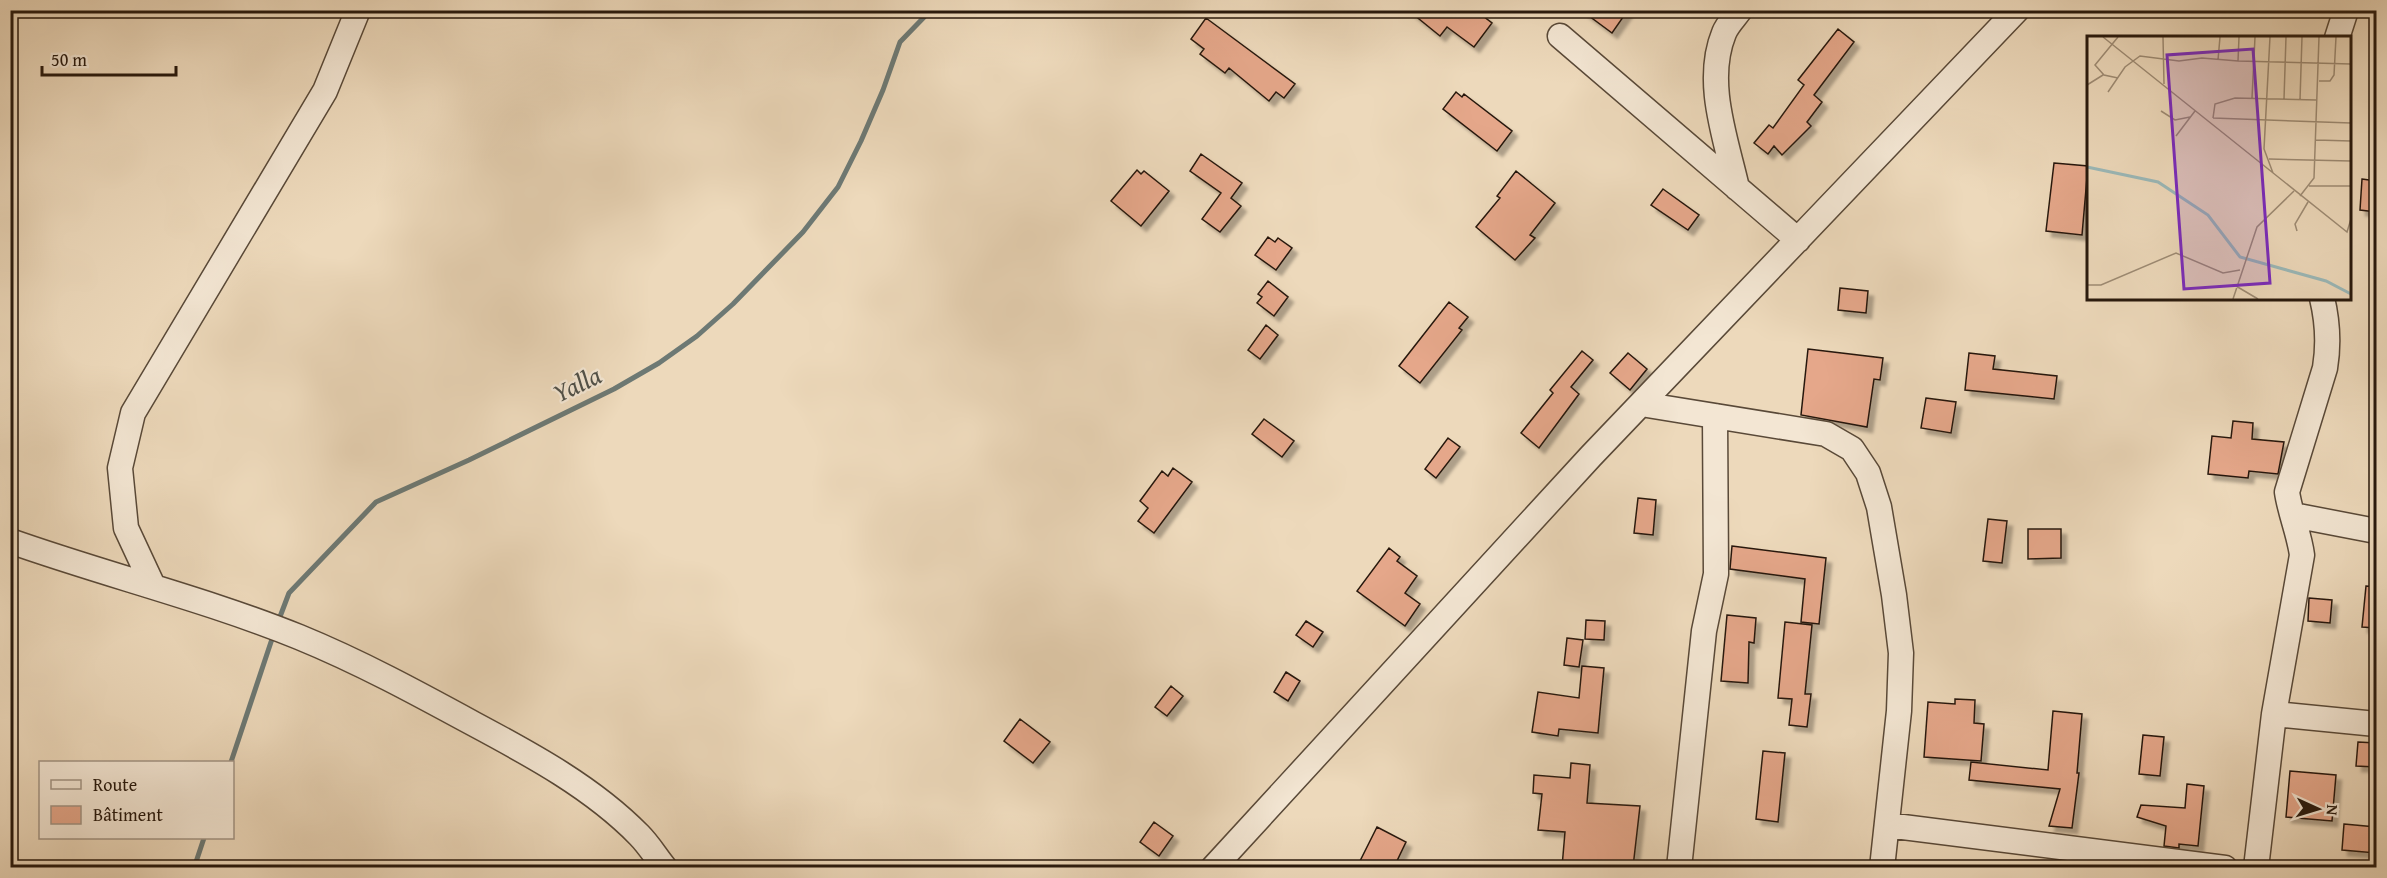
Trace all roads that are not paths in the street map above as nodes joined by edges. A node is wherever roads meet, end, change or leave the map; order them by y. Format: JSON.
{"nodes":[{"id":1,"x":358,"y":10,"type":"edge"},
{"id":2,"x":1740,"y":10,"type":"edge"},
{"id":3,"x":2017,"y":10,"type":"edge"},
{"id":4,"x":2346,"y":10,"type":"edge"},
{"id":5,"x":1560,"y":36,"type":"dead end"},
{"id":6,"x":2338,"y":36,"type":"edge"},
{"id":7,"x":1737,"y":188,"type":"junction"},
{"id":8,"x":1798,"y":240,"type":"junction"},
{"id":9,"x":2322,"y":300,"type":"edge"},
{"id":10,"x":1641,"y":404,"type":"junction"},
{"id":11,"x":1714,"y":416,"type":"junction"},
{"id":12,"x":2293,"y":515,"type":"junction"},
{"id":13,"x":2376,"y":531,"type":"edge"},
{"id":14,"x":10,"y":541,"type":"edge"},
{"id":15,"x":153,"y":585,"type":"junction"},
{"id":16,"x":2274,"y":714,"type":"junction"},
{"id":17,"x":2376,"y":724,"type":"edge"},
{"id":18,"x":1887,"y":825,"type":"junction"},
{"id":19,"x":664,"y":867,"type":"edge"},
{"id":20,"x":1213,"y":867,"type":"edge"},
{"id":21,"x":1679,"y":867,"type":"edge"},
{"id":22,"x":1882,"y":867,"type":"edge"},
{"id":23,"x":2225,"y":867,"type":"edge"},
{"id":24,"x":2256,"y":867,"type":"edge"}],
"edges":[{"from":1,"to":15,"type":"street"},
{"from":2,"to":7,"type":"street"},
{"from":3,"to":8,"type":"street"},
{"from":4,"to":6,"type":"street"},
{"from":5,"to":7,"type":"street"},
{"from":7,"to":8,"type":"street"},
{"from":8,"to":10,"type":"street"},
{"from":9,"to":12,"type":"street"},
{"from":10,"to":11,"type":"street"},
{"from":10,"to":20,"type":"street"},
{"from":11,"to":18,"type":"street"},
{"from":11,"to":21,"type":"street"},
{"from":12,"to":13,"type":"street"},
{"from":12,"to":16,"type":"street"},
{"from":14,"to":15,"type":"street"},
{"from":15,"to":19,"type":"street"},
{"from":16,"to":17,"type":"street"},
{"from":16,"to":24,"type":"street"},
{"from":18,"to":22,"type":"street"},
{"from":18,"to":23,"type":"street"}]}
